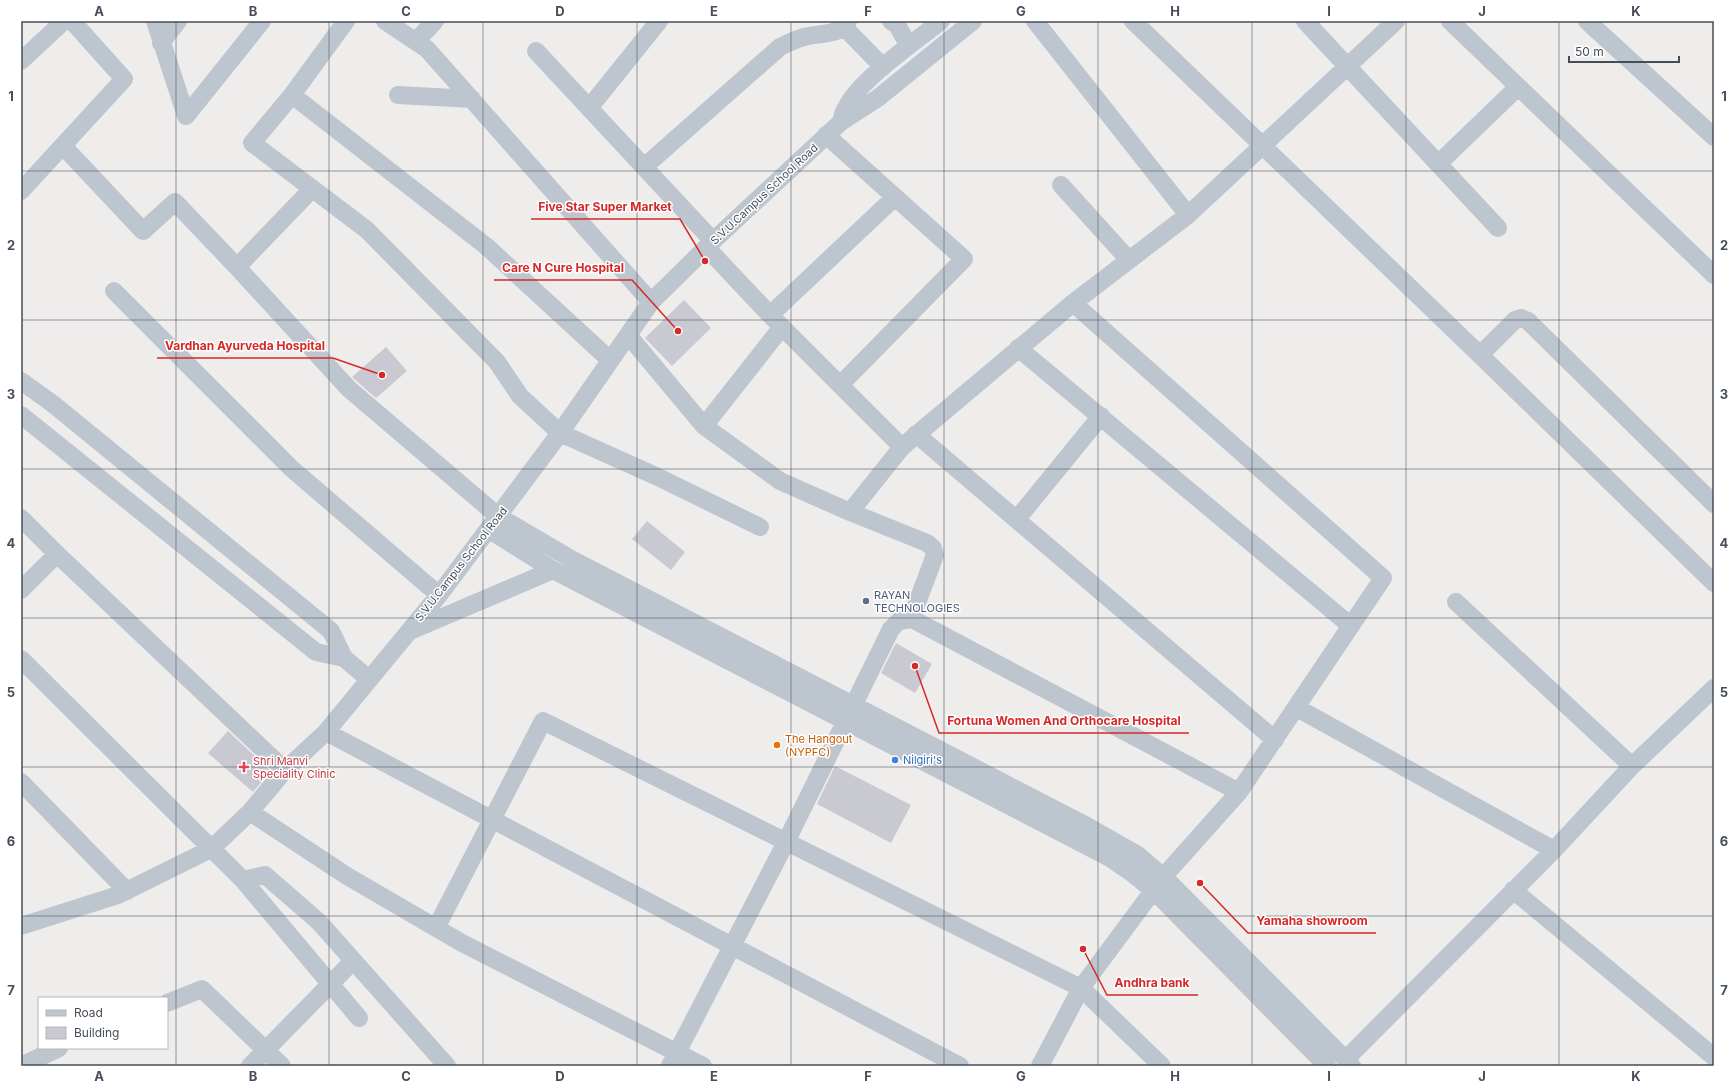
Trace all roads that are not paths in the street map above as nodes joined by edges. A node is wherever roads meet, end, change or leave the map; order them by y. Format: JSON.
{"nodes":[{"id":1,"x":64,"y":21,"type":"edge"},
{"id":2,"x":72,"y":21,"type":"edge"},
{"id":3,"x":155,"y":21,"type":"edge"},
{"id":4,"x":178,"y":21,"type":"edge"},
{"id":5,"x":262,"y":21,"type":"edge"},
{"id":6,"x":346,"y":21,"type":"edge"},
{"id":7,"x":385,"y":21,"type":"edge"},
{"id":8,"x":435,"y":21,"type":"edge"},
{"id":9,"x":659,"y":21,"type":"edge"},
{"id":10,"x":891,"y":21,"type":"edge"},
{"id":11,"x":941,"y":21,"type":"edge"},
{"id":12,"x":973,"y":21,"type":"edge"},
{"id":13,"x":1035,"y":21,"type":"edge"},
{"id":14,"x":1134,"y":21,"type":"edge"},
{"id":15,"x":1305,"y":21,"type":"edge"},
{"id":16,"x":1396,"y":21,"type":"edge"},
{"id":17,"x":1450,"y":21,"type":"edge"},
{"id":18,"x":1587,"y":21,"type":"edge"},
{"id":19,"x":846,"y":24,"type":"edge"},
{"id":20,"x":416,"y":41,"type":"junction"},
{"id":21,"x":161,"y":43,"type":"junction"},
{"id":22,"x":909,"y":46,"type":"junction"},
{"id":23,"x":536,"y":51,"type":"dead end"},
{"id":24,"x":21,"y":61,"type":"edge"},
{"id":25,"x":1349,"y":66,"type":"junction"},
{"id":26,"x":883,"y":67,"type":"junction"},
{"id":27,"x":1518,"y":87,"type":"junction"},
{"id":28,"x":292,"y":95,"type":"junction"},
{"id":29,"x":398,"y":95,"type":"dead end"},
{"id":30,"x":472,"y":99,"type":"junction"},
{"id":31,"x":589,"y":108,"type":"junction"},
{"id":32,"x":841,"y":122,"type":"junction"},
{"id":33,"x":826,"y":135,"type":"junction"},
{"id":34,"x":1714,"y":137,"type":"edge"},
{"id":35,"x":63,"y":146,"type":"junction"},
{"id":36,"x":1263,"y":146,"type":"junction"},
{"id":37,"x":1438,"y":164,"type":"junction"},
{"id":38,"x":644,"y":167,"type":"junction"},
{"id":39,"x":1061,"y":185,"type":"dead end"},
{"id":40,"x":312,"y":189,"type":"junction"},
{"id":41,"x":21,"y":191,"type":"edge"},
{"id":42,"x":894,"y":198,"type":"junction"},
{"id":43,"x":1188,"y":215,"type":"junction"},
{"id":44,"x":1498,"y":228,"type":"dead end"},
{"id":45,"x":710,"y":244,"type":"junction"},
{"id":46,"x":1129,"y":260,"type":"junction"},
{"id":47,"x":237,"y":267,"type":"junction"},
{"id":48,"x":1714,"y":275,"type":"edge"},
{"id":49,"x":114,"y":291,"type":"dead end"},
{"id":50,"x":651,"y":302,"type":"junction"},
{"id":51,"x":1073,"y":303,"type":"junction"},
{"id":52,"x":776,"y":321,"type":"junction"},
{"id":53,"x":628,"y":335,"type":"junction"},
{"id":54,"x":1018,"y":348,"type":"junction"},
{"id":55,"x":1480,"y":355,"type":"junction"},
{"id":56,"x":610,"y":360,"type":"junction"},
{"id":57,"x":21,"y":381,"type":"edge"},
{"id":58,"x":841,"y":384,"type":"junction"},
{"id":59,"x":21,"y":415,"type":"edge"},
{"id":60,"x":1101,"y":416,"type":"junction"},
{"id":61,"x":704,"y":426,"type":"junction"},
{"id":62,"x":560,"y":433,"type":"junction"},
{"id":63,"x":916,"y":434,"type":"junction"},
{"id":64,"x":902,"y":447,"type":"junction"},
{"id":65,"x":1714,"y":504,"type":"edge"},
{"id":66,"x":850,"y":512,"type":"junction"},
{"id":67,"x":21,"y":518,"type":"edge"},
{"id":68,"x":1017,"y":519,"type":"junction"},
{"id":69,"x":493,"y":522,"type":"junction"},
{"id":70,"x":760,"y":527,"type":"dead end"},
{"id":71,"x":57,"y":554,"type":"junction"},
{"id":72,"x":553,"y":570,"type":"junction"},
{"id":73,"x":1714,"y":583,"type":"edge"},
{"id":74,"x":21,"y":590,"type":"edge"},
{"id":75,"x":439,"y":595,"type":"junction"},
{"id":76,"x":1456,"y":602,"type":"dead end"},
{"id":77,"x":910,"y":619,"type":"junction"},
{"id":78,"x":1351,"y":626,"type":"junction"},
{"id":79,"x":408,"y":632,"type":"junction"},
{"id":80,"x":344,"y":658,"type":"junction"},
{"id":81,"x":21,"y":659,"type":"edge"},
{"id":82,"x":369,"y":679,"type":"junction"},
{"id":83,"x":1714,"y":688,"type":"edge"},
{"id":84,"x":1297,"y":708,"type":"junction"},
{"id":85,"x":850,"y":712,"type":"junction"},
{"id":86,"x":326,"y":732,"type":"junction"},
{"id":87,"x":1275,"y":740,"type":"junction"},
{"id":88,"x":1632,"y":766,"type":"junction"},
{"id":89,"x":285,"y":770,"type":"junction"},
{"id":90,"x":21,"y":782,"type":"edge"},
{"id":91,"x":1239,"y":792,"type":"junction"},
{"id":92,"x":250,"y":812,"type":"junction"},
{"id":93,"x":492,"y":818,"type":"junction"},
{"id":94,"x":786,"y":842,"type":"junction"},
{"id":95,"x":212,"y":849,"type":"junction"},
{"id":96,"x":1554,"y":850,"type":"junction"},
{"id":97,"x":1164,"y":876,"type":"junction"},
{"id":98,"x":243,"y":880,"type":"junction"},
{"id":99,"x":1513,"y":890,"type":"junction"},
{"id":100,"x":127,"y":891,"type":"junction"},
{"id":101,"x":1154,"y":891,"type":"junction"},
{"id":102,"x":21,"y":926,"type":"edge"},
{"id":103,"x":436,"y":928,"type":"junction"},
{"id":104,"x":733,"y":946,"type":"junction"},
{"id":105,"x":353,"y":961,"type":"junction"},
{"id":106,"x":331,"y":984,"type":"junction"},
{"id":107,"x":1081,"y":988,"type":"junction"},
{"id":108,"x":168,"y":1003,"type":"edge"},
{"id":109,"x":359,"y":1018,"type":"dead end"},
{"id":110,"x":57,"y":1049,"type":"edge"},
{"id":111,"x":266,"y":1050,"type":"junction"},
{"id":112,"x":1714,"y":1057,"type":"edge"},
{"id":113,"x":673,"y":1059,"type":"edge"},
{"id":114,"x":1349,"y":1063,"type":"edge"},
{"id":115,"x":21,"y":1066,"type":"edge"},
{"id":116,"x":250,"y":1066,"type":"edge"},
{"id":117,"x":282,"y":1066,"type":"edge"},
{"id":118,"x":447,"y":1066,"type":"edge"},
{"id":119,"x":703,"y":1066,"type":"edge"},
{"id":120,"x":960,"y":1066,"type":"edge"},
{"id":121,"x":1040,"y":1066,"type":"edge"},
{"id":122,"x":1162,"y":1066,"type":"edge"},
{"id":123,"x":1327,"y":1066,"type":"edge"}],
"edges":[{"from":1,"to":24,"type":"street"},
{"from":2,"to":35,"type":"street"},
{"from":3,"to":21,"type":"street"},
{"from":4,"to":21,"type":"street"},
{"from":5,"to":21,"type":"street"},
{"from":6,"to":28,"type":"street"},
{"from":7,"to":20,"type":"street"},
{"from":8,"to":20,"type":"street"},
{"from":9,"to":31,"type":"street"},
{"from":10,"to":22,"type":"street"},
{"from":11,"to":22,"type":"street","name":"S.V.U.Campus School Road"},
{"from":12,"to":32,"type":"street","name":"S.V.U.Campus School Road"},
{"from":13,"to":43,"type":"street"},
{"from":14,"to":36,"type":"street"},
{"from":15,"to":25,"type":"street"},
{"from":16,"to":25,"type":"street"},
{"from":17,"to":27,"type":"street"},
{"from":18,"to":34,"type":"street"},
{"from":19,"to":26,"type":"street"},
{"from":19,"to":38,"type":"street"},
{"from":20,"to":30,"type":"street"},
{"from":22,"to":26,"type":"street","name":"S.V.U.Campus School Road"},
{"from":23,"to":31,"type":"street"},
{"from":25,"to":36,"type":"street"},
{"from":25,"to":37,"type":"street"},
{"from":26,"to":32,"type":"street","name":"S.V.U.Campus School Road"},
{"from":27,"to":37,"type":"street"},
{"from":27,"to":48,"type":"street"},
{"from":28,"to":40,"type":"street"},
{"from":28,"to":56,"type":"street"},
{"from":29,"to":30,"type":"street"},
{"from":30,"to":50,"type":"street"},
{"from":31,"to":38,"type":"street"},
{"from":32,"to":33,"type":"street","name":"S.V.U.Campus School Road"},
{"from":33,"to":42,"type":"street"},
{"from":33,"to":45,"type":"street","name":"S.V.U.Campus School Road"},
{"from":35,"to":41,"type":"street"},
{"from":35,"to":47,"type":"street"},
{"from":36,"to":43,"type":"street"},
{"from":36,"to":55,"type":"street"},
{"from":37,"to":44,"type":"street"},
{"from":38,"to":45,"type":"street"},
{"from":39,"to":46,"type":"street"},
{"from":40,"to":47,"type":"street"},
{"from":40,"to":62,"type":"street"},
{"from":42,"to":52,"type":"street"},
{"from":42,"to":58,"type":"street"},
{"from":43,"to":46,"type":"street"},
{"from":45,"to":50,"type":"street","name":"S.V.U.Campus School Road"},
{"from":45,"to":52,"type":"street"},
{"from":46,"to":51,"type":"street"},
{"from":47,"to":69,"type":"street"},
{"from":49,"to":75,"type":"street"},
{"from":50,"to":53,"type":"street","name":"S.V.U.Campus School Road"},
{"from":51,"to":54,"type":"street"},
{"from":51,"to":78,"type":"street"},
{"from":52,"to":58,"type":"street"},
{"from":52,"to":61,"type":"street"},
{"from":53,"to":56,"type":"street","name":"S.V.U.Campus School Road"},
{"from":53,"to":61,"type":"street"},
{"from":54,"to":60,"type":"street"},
{"from":54,"to":63,"type":"street"},
{"from":55,"to":65,"type":"street"},
{"from":55,"to":73,"type":"street"},
{"from":56,"to":62,"type":"street","name":"S.V.U.Campus School Road"},
{"from":57,"to":80,"type":"street"},
{"from":58,"to":64,"type":"street"},
{"from":59,"to":80,"type":"street"},
{"from":60,"to":68,"type":"street"},
{"from":60,"to":78,"type":"street"},
{"from":61,"to":66,"type":"street"},
{"from":62,"to":69,"type":"street","name":"S.V.U.Campus School Road"},
{"from":62,"to":70,"type":"street"},
{"from":63,"to":64,"type":"street"},
{"from":63,"to":68,"type":"street"},
{"from":64,"to":66,"type":"street"},
{"from":66,"to":77,"type":"street"},
{"from":67,"to":71,"type":"street"},
{"from":68,"to":87,"type":"street"},
{"from":69,"to":72,"type":"street"},
{"from":69,"to":75,"type":"street","name":"S.V.U.Campus School Road"},
{"from":69,"to":85,"type":"street"},
{"from":71,"to":74,"type":"street"},
{"from":71,"to":89,"type":"street"},
{"from":72,"to":79,"type":"street"},
{"from":72,"to":85,"type":"street"},
{"from":75,"to":79,"type":"street","name":"S.V.U.Campus School Road"},
{"from":76,"to":88,"type":"street"},
{"from":77,"to":85,"type":"street"},
{"from":77,"to":91,"type":"street"},
{"from":78,"to":84,"type":"street"},
{"from":79,"to":82,"type":"street","name":"S.V.U.Campus School Road"},
{"from":80,"to":82,"type":"street"},
{"from":81,"to":95,"type":"street"},
{"from":82,"to":86,"type":"street","name":"S.V.U.Campus School Road"},
{"from":83,"to":88,"type":"street"},
{"from":84,"to":87,"type":"street"},
{"from":84,"to":96,"type":"street"},
{"from":85,"to":94,"type":"street"},
{"from":85,"to":97,"type":"street"},
{"from":85,"to":101,"type":"street"},
{"from":86,"to":89,"type":"street","name":"S.V.U.Campus School Road"},
{"from":86,"to":93,"type":"street"},
{"from":87,"to":91,"type":"street"},
{"from":88,"to":96,"type":"street"},
{"from":89,"to":92,"type":"street","name":"S.V.U.Campus School Road"},
{"from":90,"to":100,"type":"street"},
{"from":91,"to":97,"type":"street"},
{"from":92,"to":95,"type":"street","name":"S.V.U.Campus School Road"},
{"from":92,"to":103,"type":"street"},
{"from":93,"to":94,"type":"street"},
{"from":93,"to":103,"type":"street"},
{"from":93,"to":104,"type":"street"},
{"from":94,"to":104,"type":"street"},
{"from":94,"to":107,"type":"street"},
{"from":95,"to":98,"type":"street"},
{"from":95,"to":100,"type":"street","name":"S.V.U.Campus School Road"},
{"from":96,"to":99,"type":"street"},
{"from":97,"to":101,"type":"street"},
{"from":97,"to":114,"type":"street"},
{"from":98,"to":105,"type":"street"},
{"from":98,"to":106,"type":"street"},
{"from":99,"to":112,"type":"street"},
{"from":99,"to":114,"type":"street"},
{"from":100,"to":102,"type":"street","name":"S.V.U.Campus School Road"},
{"from":101,"to":107,"type":"street"},
{"from":101,"to":123,"type":"street"},
{"from":103,"to":113,"type":"street"},
{"from":104,"to":113,"type":"street"},
{"from":104,"to":120,"type":"street"},
{"from":105,"to":106,"type":"street"},
{"from":105,"to":118,"type":"street"},
{"from":106,"to":109,"type":"street"},
{"from":106,"to":111,"type":"street"},
{"from":107,"to":121,"type":"street"},
{"from":107,"to":122,"type":"street"},
{"from":108,"to":111,"type":"street"},
{"from":110,"to":115,"type":"street"},
{"from":111,"to":116,"type":"street"},
{"from":111,"to":117,"type":"street"},
{"from":113,"to":119,"type":"street"}]}
